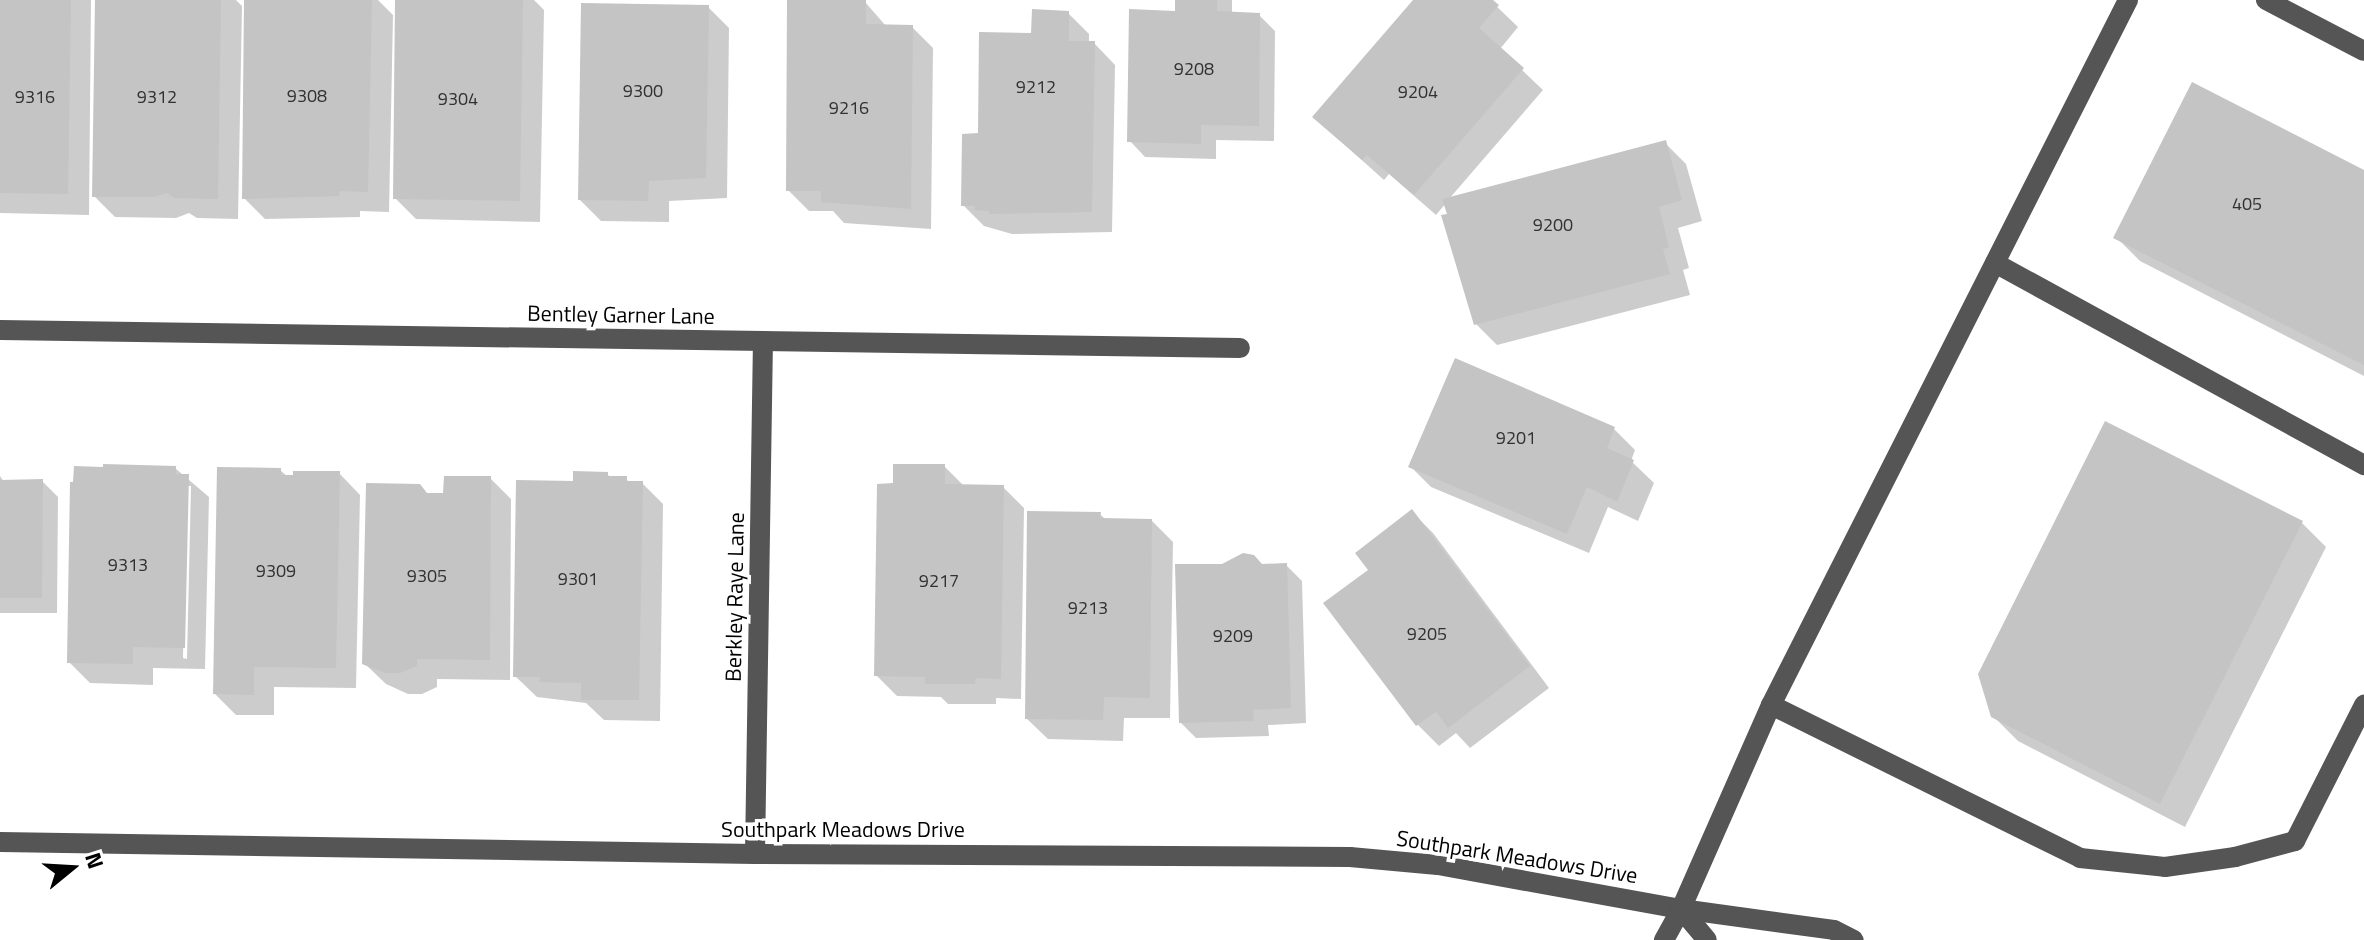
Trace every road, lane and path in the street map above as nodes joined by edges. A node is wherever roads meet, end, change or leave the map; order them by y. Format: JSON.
{"nodes":[{"id":1,"x":2128,"y":0,"type":"edge"},
{"id":2,"x":2266,"y":0,"type":"edge"},
{"id":3,"x":2364,"y":51,"type":"edge"},
{"id":4,"x":1995,"y":263,"type":"junction"},
{"id":5,"x":0,"y":330,"type":"edge"},
{"id":6,"x":763,"y":341,"type":"junction"},
{"id":7,"x":1240,"y":348,"type":"dead end"},
{"id":8,"x":2364,"y":465,"type":"edge"},
{"id":9,"x":1771,"y":705,"type":"junction"},
{"id":10,"x":2364,"y":705,"type":"edge"},
{"id":11,"x":0,"y":842,"type":"edge"},
{"id":12,"x":755,"y":854,"type":"junction"},
{"id":13,"x":1681,"y":909,"type":"junction"},
{"id":14,"x":1664,"y":940,"type":"edge"},
{"id":15,"x":1707,"y":940,"type":"edge"},
{"id":16,"x":1854,"y":940,"type":"edge"}],
"edges":[{"from":1,"to":4,"type":"street"},
{"from":2,"to":3,"type":"street"},
{"from":4,"to":8,"type":"street"},
{"from":4,"to":9,"type":"street"},
{"from":5,"to":6,"type":"street","name":"Bentley Garner Lane"},
{"from":6,"to":7,"type":"street","name":"Bentley Garner Lane"},
{"from":6,"to":12,"type":"street","name":"Berkley Raye Lane"},
{"from":9,"to":10,"type":"street"},
{"from":9,"to":13,"type":"street"},
{"from":11,"to":12,"type":"street","name":"Southpark Meadows Drive"},
{"from":12,"to":13,"type":"street","name":"Southpark Meadows Drive"},
{"from":13,"to":14,"type":"street"},
{"from":13,"to":15,"type":"street"},
{"from":13,"to":16,"type":"street","name":"Southpark Meadows Drive"}]}
